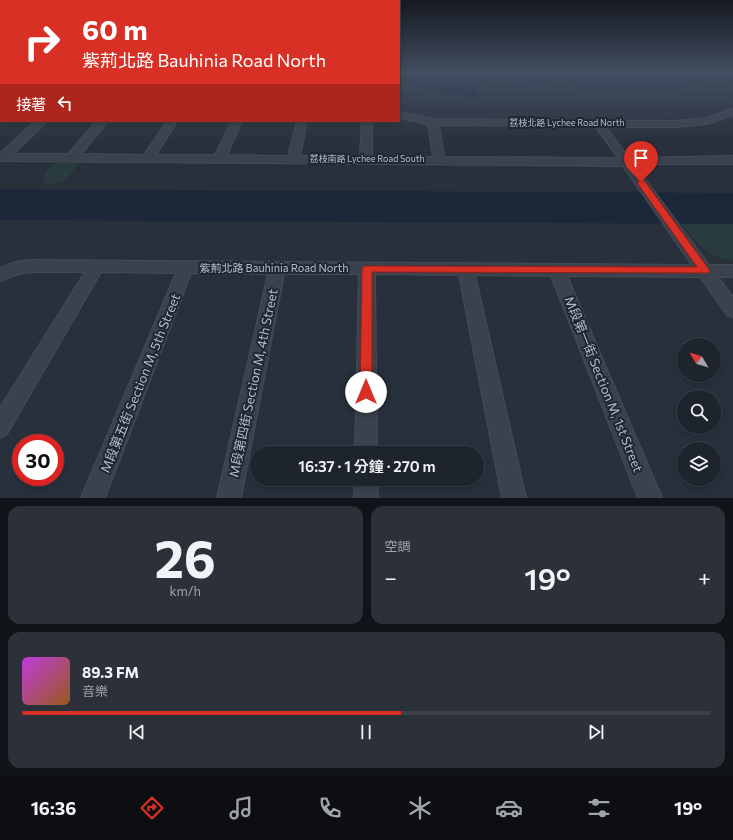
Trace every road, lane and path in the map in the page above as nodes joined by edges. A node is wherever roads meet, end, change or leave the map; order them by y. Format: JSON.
{"nodes":[{"id":1,"x":733,"y":112,"type":"edge"},
{"id":2,"x":400,"y":115,"type":"edge"},
{"id":3,"x":41,"y":122,"type":"edge"},
{"id":4,"x":103,"y":122,"type":"edge"},
{"id":5,"x":171,"y":122,"type":"edge"},
{"id":6,"x":237,"y":122,"type":"edge"},
{"id":7,"x":302,"y":122,"type":"edge"},
{"id":8,"x":367,"y":122,"type":"edge"},
{"id":9,"x":432,"y":122,"type":"junction"},
{"id":10,"x":599,"y":124,"type":"junction"},
{"id":11,"x":2,"y":157,"type":"edge"},
{"id":12,"x":71,"y":158,"type":"junction"},
{"id":13,"x":148,"y":158,"type":"junction"},
{"id":14,"x":220,"y":158,"type":"junction"},
{"id":15,"x":293,"y":159,"type":"junction"},
{"id":16,"x":366,"y":160,"type":"junction"},
{"id":17,"x":440,"y":160,"type":"junction"},
{"id":18,"x":733,"y":160,"type":"edge"},
{"id":19,"x":626,"y":162,"type":"junction"},
{"id":20,"x":96,"y":267,"type":"junction"},
{"id":21,"x":186,"y":267,"type":"junction"},
{"id":22,"x":276,"y":268,"type":"junction"},
{"id":23,"x":367,"y":269,"type":"junction"},
{"id":24,"x":466,"y":269,"type":"junction"},
{"id":25,"x":557,"y":270,"type":"junction"},
{"id":26,"x":705,"y":271,"type":"junction"},
{"id":27,"x":733,"y":271,"type":"edge"},
{"id":28,"x":4,"y":273,"type":"edge"},
{"id":29,"x":733,"y":310,"type":"edge"},
{"id":30,"x":0,"y":427,"type":"edge"},
{"id":31,"x":366,"y":446,"type":"edge"},
{"id":32,"x":366,"y":486,"type":"edge"},
{"id":33,"x":93,"y":498,"type":"edge"},
{"id":34,"x":229,"y":498,"type":"edge"},
{"id":35,"x":366,"y":498,"type":"edge"},
{"id":36,"x":514,"y":498,"type":"edge"},
{"id":37,"x":650,"y":498,"type":"edge"}],
"edges":[{"from":1,"to":10,"type":"street","name":"荔枝北路 Lychee Road North"},
{"from":2,"to":9,"type":"street","name":"荔枝北路 Lychee Road North"},
{"from":3,"to":11,"type":"street"},
{"from":4,"to":12,"type":"street"},
{"from":5,"to":13,"type":"street"},
{"from":6,"to":14,"type":"street"},
{"from":7,"to":15,"type":"street"},
{"from":8,"to":16,"type":"street"},
{"from":9,"to":10,"type":"street","name":"荔枝北路 Lychee Road North"},
{"from":9,"to":17,"type":"street"},
{"from":10,"to":19,"type":"street"},
{"from":11,"to":12,"type":"street","name":"荔枝南路 Lychee Road South"},
{"from":12,"to":13,"type":"street","name":"荔枝南路 Lychee Road South"},
{"from":13,"to":14,"type":"street","name":"荔枝南路 Lychee Road South"},
{"from":14,"to":15,"type":"street","name":"荔枝南路 Lychee Road South"},
{"from":15,"to":16,"type":"street","name":"荔枝南路 Lychee Road South"},
{"from":16,"to":17,"type":"street","name":"荔枝南路 Lychee Road South"},
{"from":17,"to":19,"type":"street","name":"荔枝南路 Lychee Road South"},
{"from":18,"to":19,"type":"street","name":"荔枝南路 Lychee Road South"},
{"from":19,"to":26,"type":"street"},
{"from":20,"to":21,"type":"street","name":"紫荊北路 Bauhinia Road North"},
{"from":20,"to":28,"type":"street","name":"紫荊北路 Bauhinia Road North"},
{"from":20,"to":30,"type":"street"},
{"from":21,"to":22,"type":"street","name":"紫荊北路 Bauhinia Road North"},
{"from":21,"to":33,"type":"street","name":"M段第五街 Section M, 5th Street"},
{"from":22,"to":23,"type":"street","name":"紫荊北路 Bauhinia Road North"},
{"from":22,"to":34,"type":"street","name":"M段第四街 Section M, 4th Street"},
{"from":23,"to":24,"type":"street","name":"紫荊北路 Bauhinia Road North"},
{"from":23,"to":31,"type":"street"},
{"from":24,"to":25,"type":"street","name":"紫荊北路 Bauhinia Road North"},
{"from":24,"to":36,"type":"street"},
{"from":25,"to":26,"type":"street","name":"紫荊北路 Bauhinia Road North"},
{"from":25,"to":37,"type":"street","name":"M段第一街 Section M, 1st Street"},
{"from":26,"to":27,"type":"street","name":"紫荊北路 Bauhinia Road North"},
{"from":26,"to":29,"type":"street"},
{"from":32,"to":35,"type":"street"}]}
